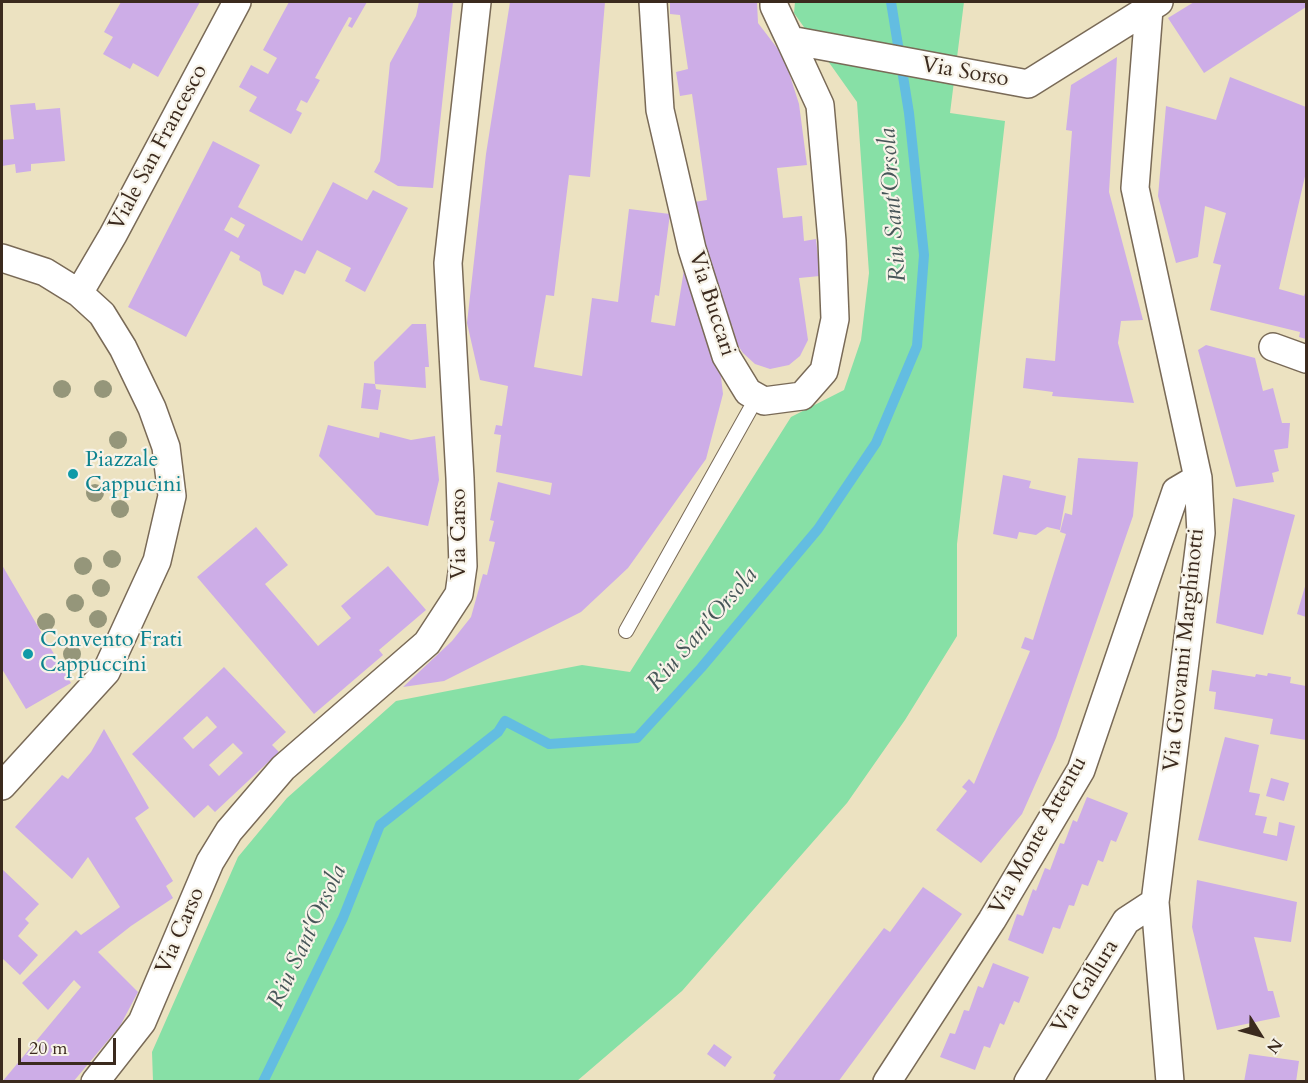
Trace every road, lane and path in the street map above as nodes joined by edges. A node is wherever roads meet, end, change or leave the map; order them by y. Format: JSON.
{"nodes":[{"id":1,"x":237,"y":2,"type":"edge"},
{"id":2,"x":477,"y":2,"type":"edge"},
{"id":3,"x":653,"y":2,"type":"edge"},
{"id":4,"x":774,"y":2,"type":"edge"},
{"id":5,"x":1154,"y":4,"type":"edge"},
{"id":6,"x":790,"y":40,"type":"junction"},
{"id":7,"x":2,"y":258,"type":"edge"},
{"id":8,"x":79,"y":293,"type":"junction"},
{"id":9,"x":1273,"y":347,"type":"dead end"},
{"id":10,"x":1306,"y":359,"type":"edge"},
{"id":11,"x":756,"y":397,"type":"junction"},
{"id":12,"x":1198,"y":478,"type":"junction"},
{"id":13,"x":626,"y":631,"type":"dead end"},
{"id":14,"x":2,"y":786,"type":"edge"},
{"id":15,"x":1155,"y":902,"type":"junction"},
{"id":16,"x":95,"y":1082,"type":"edge"},
{"id":17,"x":887,"y":1082,"type":"edge"},
{"id":18,"x":1028,"y":1082,"type":"edge"},
{"id":19,"x":1170,"y":1082,"type":"edge"}],
"edges":[{"from":1,"to":8,"type":"street","name":"Viale San Francesco"},
{"from":2,"to":16,"type":"street","name":"Via Carso"},
{"from":3,"to":11,"type":"street","name":"Via Buccari"},
{"from":4,"to":6,"type":"street"},
{"from":5,"to":6,"type":"street","name":"Via Sorso"},
{"from":5,"to":12,"type":"street","name":"Via Giovanni Marghinotti"},
{"from":6,"to":11,"type":"street"},
{"from":7,"to":8,"type":"street"},
{"from":8,"to":14,"type":"street"},
{"from":9,"to":10,"type":"street"},
{"from":11,"to":13,"type":"lane"},
{"from":12,"to":15,"type":"street","name":"Via Giovanni Marghinotti"},
{"from":12,"to":17,"type":"street","name":"Via Monte Attentu"},
{"from":15,"to":18,"type":"street","name":"Via Gallura"},
{"from":15,"to":19,"type":"street","name":"Via Giovanni Marghinotti"}]}
